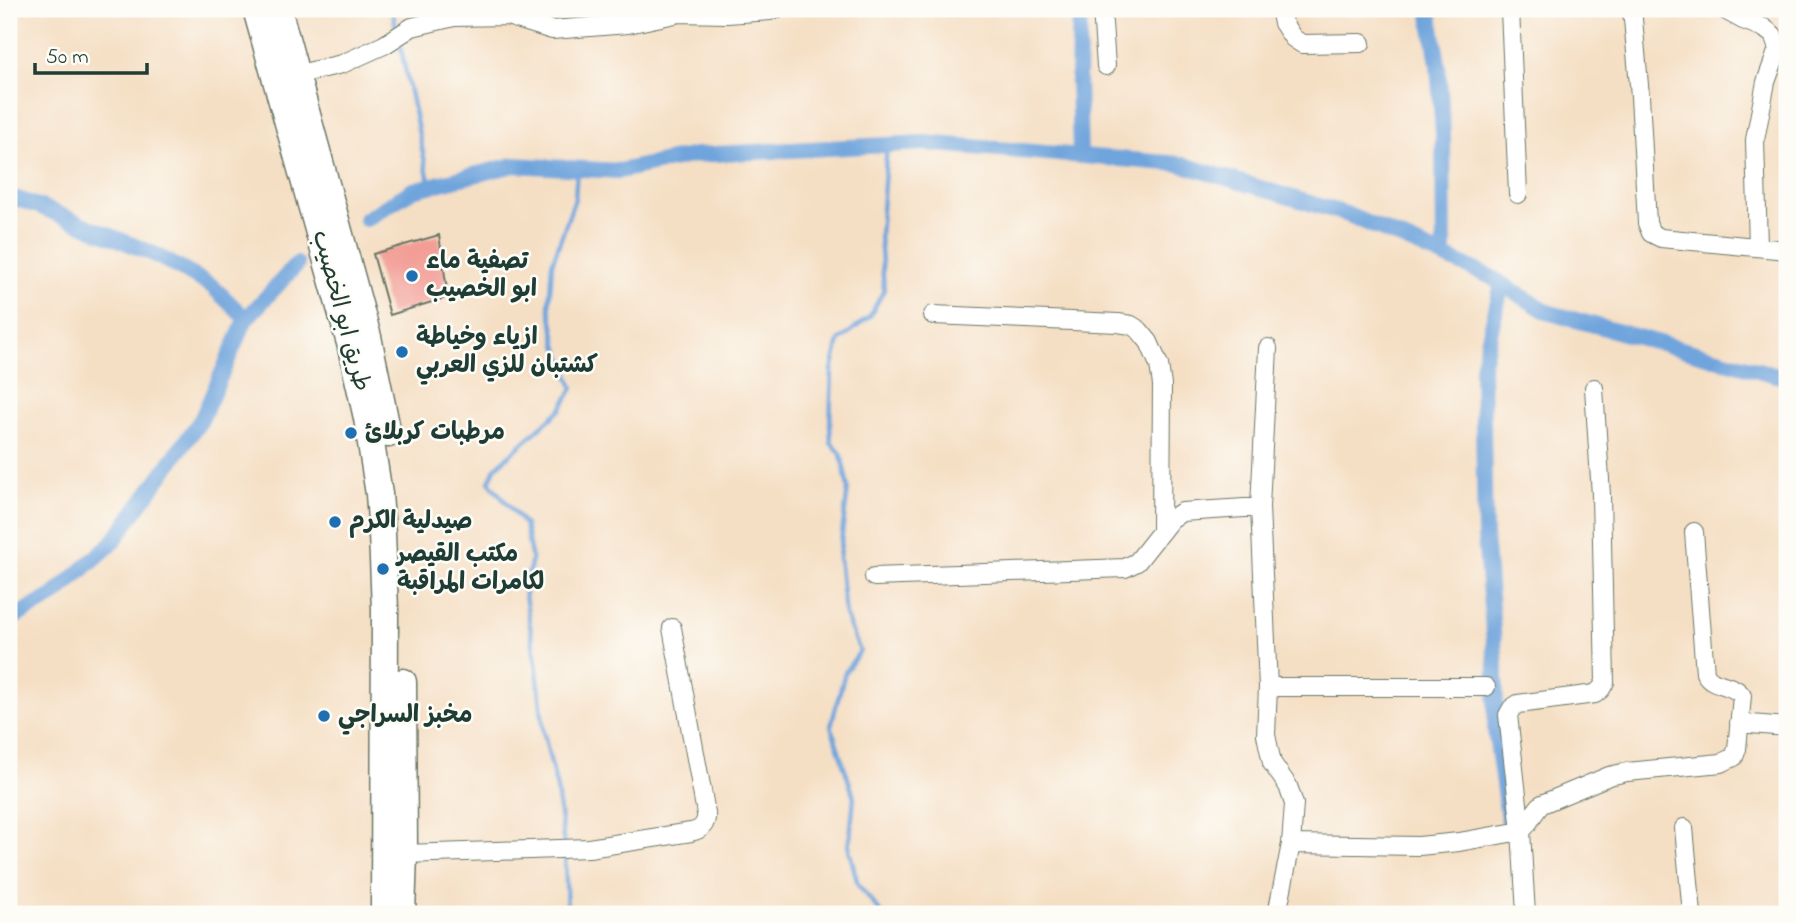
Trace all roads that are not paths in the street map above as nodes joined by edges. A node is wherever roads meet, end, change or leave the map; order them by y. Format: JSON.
{"nodes":[{"id":1,"x":256,"y":9,"type":"edge"},
{"id":2,"x":278,"y":9,"type":"edge"},
{"id":3,"x":776,"y":9,"type":"edge"},
{"id":4,"x":1102,"y":9,"type":"edge"},
{"id":5,"x":1280,"y":9,"type":"edge"},
{"id":6,"x":1510,"y":9,"type":"edge"},
{"id":7,"x":1631,"y":9,"type":"edge"},
{"id":8,"x":1723,"y":9,"type":"edge"},
{"id":9,"x":608,"y":17,"type":"edge"},
{"id":10,"x":1361,"y":43,"type":"dead end"},
{"id":11,"x":1106,"y":66,"type":"dead end"},
{"id":12,"x":295,"y":75,"type":"junction"},
{"id":13,"x":1518,"y":194,"type":"dead end"},
{"id":14,"x":1758,"y":247,"type":"junction"},
{"id":15,"x":1787,"y":250,"type":"edge"},
{"id":16,"x":933,"y":315,"type":"dead end"},
{"id":17,"x":1268,"y":348,"type":"dead end"},
{"id":18,"x":1594,"y":388,"type":"dead end"},
{"id":19,"x":1260,"y":507,"type":"junction"},
{"id":20,"x":1161,"y":530,"type":"junction"},
{"id":21,"x":1694,"y":532,"type":"dead end"},
{"id":22,"x":874,"y":578,"type":"dead end"},
{"id":23,"x":672,"y":628,"type":"dead end"},
{"id":24,"x":1268,"y":687,"type":"junction"},
{"id":25,"x":1486,"y":687,"type":"dead end"},
{"id":26,"x":1740,"y":723,"type":"junction"},
{"id":27,"x":1787,"y":727,"type":"edge"},
{"id":28,"x":1684,"y":828,"type":"dead end"},
{"id":29,"x":1521,"y":831,"type":"junction"},
{"id":30,"x":1291,"y":844,"type":"junction"},
{"id":31,"x":404,"y":854,"type":"junction"},
{"id":32,"x":384,"y":914,"type":"edge"},
{"id":33,"x":402,"y":914,"type":"edge"},
{"id":34,"x":1277,"y":914,"type":"edge"},
{"id":35,"x":1526,"y":914,"type":"edge"},
{"id":36,"x":1692,"y":914,"type":"edge"}],
"edges":[{"from":1,"to":32,"type":"main road","name":"طريق ابو الخصيب"},
{"from":2,"to":12,"type":"main road","name":"طريق ابو الخصيب"},
{"from":3,"to":9,"type":"street"},
{"from":4,"to":11,"type":"street"},
{"from":5,"to":10,"type":"street"},
{"from":6,"to":13,"type":"street"},
{"from":7,"to":14,"type":"street"},
{"from":8,"to":14,"type":"street"},
{"from":9,"to":12,"type":"street"},
{"from":12,"to":31,"type":"main road","name":"طريق ابو الخصيب"},
{"from":14,"to":15,"type":"street"},
{"from":16,"to":20,"type":"street"},
{"from":17,"to":19,"type":"street"},
{"from":18,"to":29,"type":"street"},
{"from":19,"to":20,"type":"street"},
{"from":19,"to":24,"type":"street"},
{"from":20,"to":22,"type":"street"},
{"from":21,"to":26,"type":"street"},
{"from":23,"to":31,"type":"street"},
{"from":24,"to":25,"type":"street"},
{"from":24,"to":30,"type":"street"},
{"from":26,"to":27,"type":"street"},
{"from":26,"to":29,"type":"street"},
{"from":28,"to":36,"type":"street"},
{"from":29,"to":30,"type":"street"},
{"from":29,"to":35,"type":"street"},
{"from":30,"to":34,"type":"street"},
{"from":31,"to":33,"type":"main road","name":"طريق ابو الخصيب"}]}
